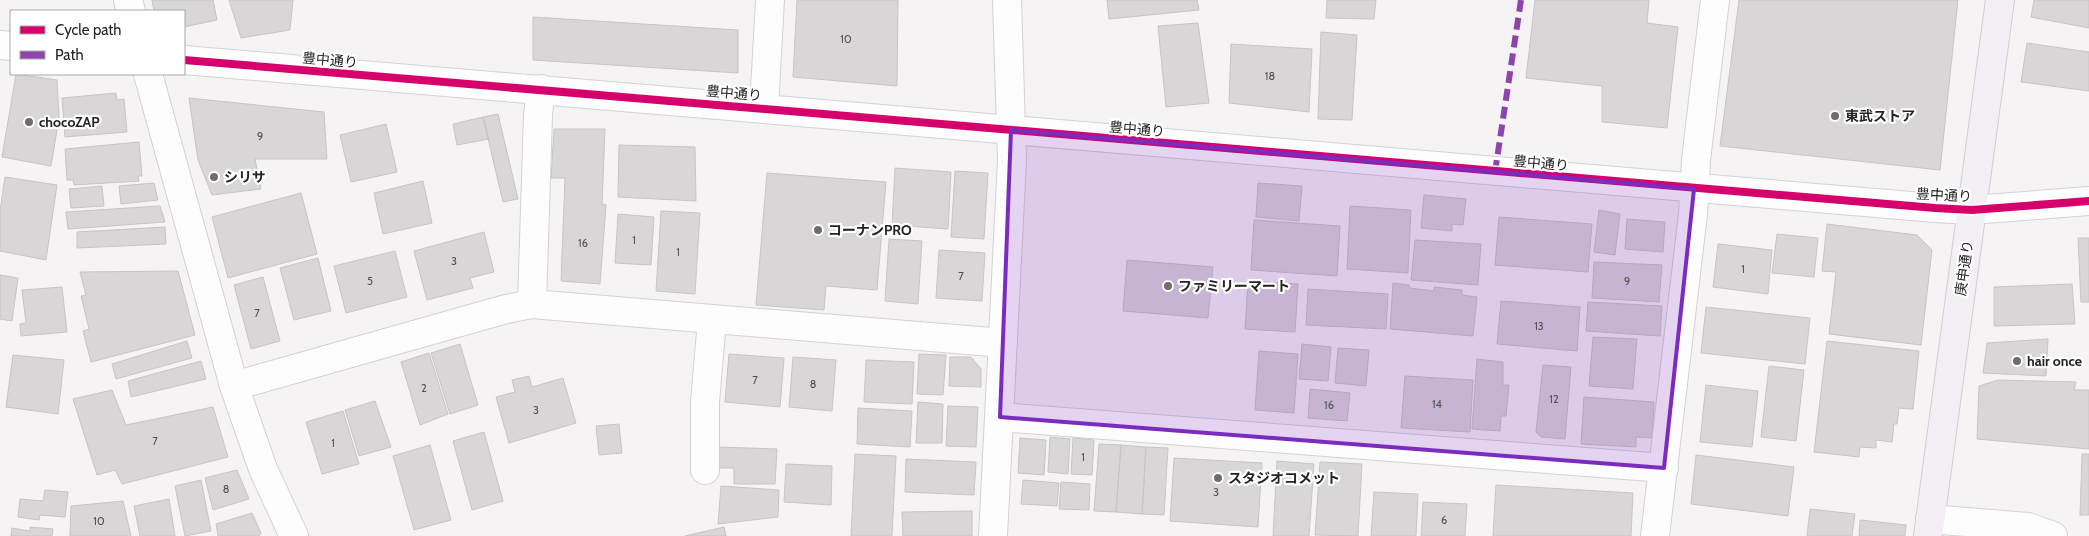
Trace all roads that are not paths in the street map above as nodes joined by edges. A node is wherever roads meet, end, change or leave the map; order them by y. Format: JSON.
{"nodes":[{"id":1,"x":770,"y":0,"type":"edge"},
{"id":2,"x":1006,"y":0,"type":"edge"},
{"id":3,"x":1715,"y":0,"type":"edge"},
{"id":4,"x":2000,"y":0,"type":"edge"},
{"id":5,"x":185,"y":60,"type":"edge"},
{"id":6,"x":148,"y":75,"type":"edge"},
{"id":7,"x":541,"y":89,"type":"junction"},
{"id":8,"x":764,"y":108,"type":"junction"},
{"id":9,"x":1011,"y":130,"type":"junction"},
{"id":10,"x":1694,"y":189,"type":"junction"},
{"id":11,"x":2089,"y":202,"type":"edge"},
{"id":12,"x":1972,"y":210,"type":"junction"},
{"id":13,"x":532,"y":304,"type":"junction"},
{"id":14,"x":712,"y":320,"type":"junction"},
{"id":15,"x":1003,"y":343,"type":"junction"},
{"id":16,"x":234,"y":386,"type":"junction"},
{"id":17,"x":1000,"y":417,"type":"junction"},
{"id":18,"x":1664,"y":468,"type":"junction"},
{"id":19,"x":705,"y":470,"type":"dead end"},
{"id":20,"x":1929,"y":527,"type":"edge"},
{"id":21,"x":294,"y":536,"type":"edge"},
{"id":22,"x":993,"y":536,"type":"edge"},
{"id":23,"x":1655,"y":536,"type":"edge"},
{"id":24,"x":2053,"y":536,"type":"edge"}],
"edges":[{"from":1,"to":8,"type":"street"},
{"from":2,"to":9,"type":"street"},
{"from":3,"to":10,"type":"street"},
{"from":4,"to":12,"type":"main road","name":"庚申通り"},
{"from":5,"to":7,"type":"street","name":"豊中通り"},
{"from":6,"to":16,"type":"street"},
{"from":7,"to":8,"type":"street","name":"豊中通り"},
{"from":7,"to":13,"type":"street"},
{"from":8,"to":9,"type":"street","name":"豊中通り"},
{"from":9,"to":10,"type":"street","name":"豊中通り"},
{"from":9,"to":15,"type":"street"},
{"from":10,"to":12,"type":"street","name":"豊中通り"},
{"from":10,"to":18,"type":"street"},
{"from":11,"to":12,"type":"street","name":"豊中通り"},
{"from":12,"to":20,"type":"main road","name":"庚申通り"},
{"from":13,"to":14,"type":"street"},
{"from":13,"to":16,"type":"street"},
{"from":14,"to":15,"type":"street"},
{"from":14,"to":19,"type":"street"},
{"from":15,"to":17,"type":"street"},
{"from":16,"to":21,"type":"street"},
{"from":17,"to":18,"type":"street"},
{"from":17,"to":22,"type":"street"},
{"from":18,"to":23,"type":"street"},
{"from":20,"to":24,"type":"street"}]}
